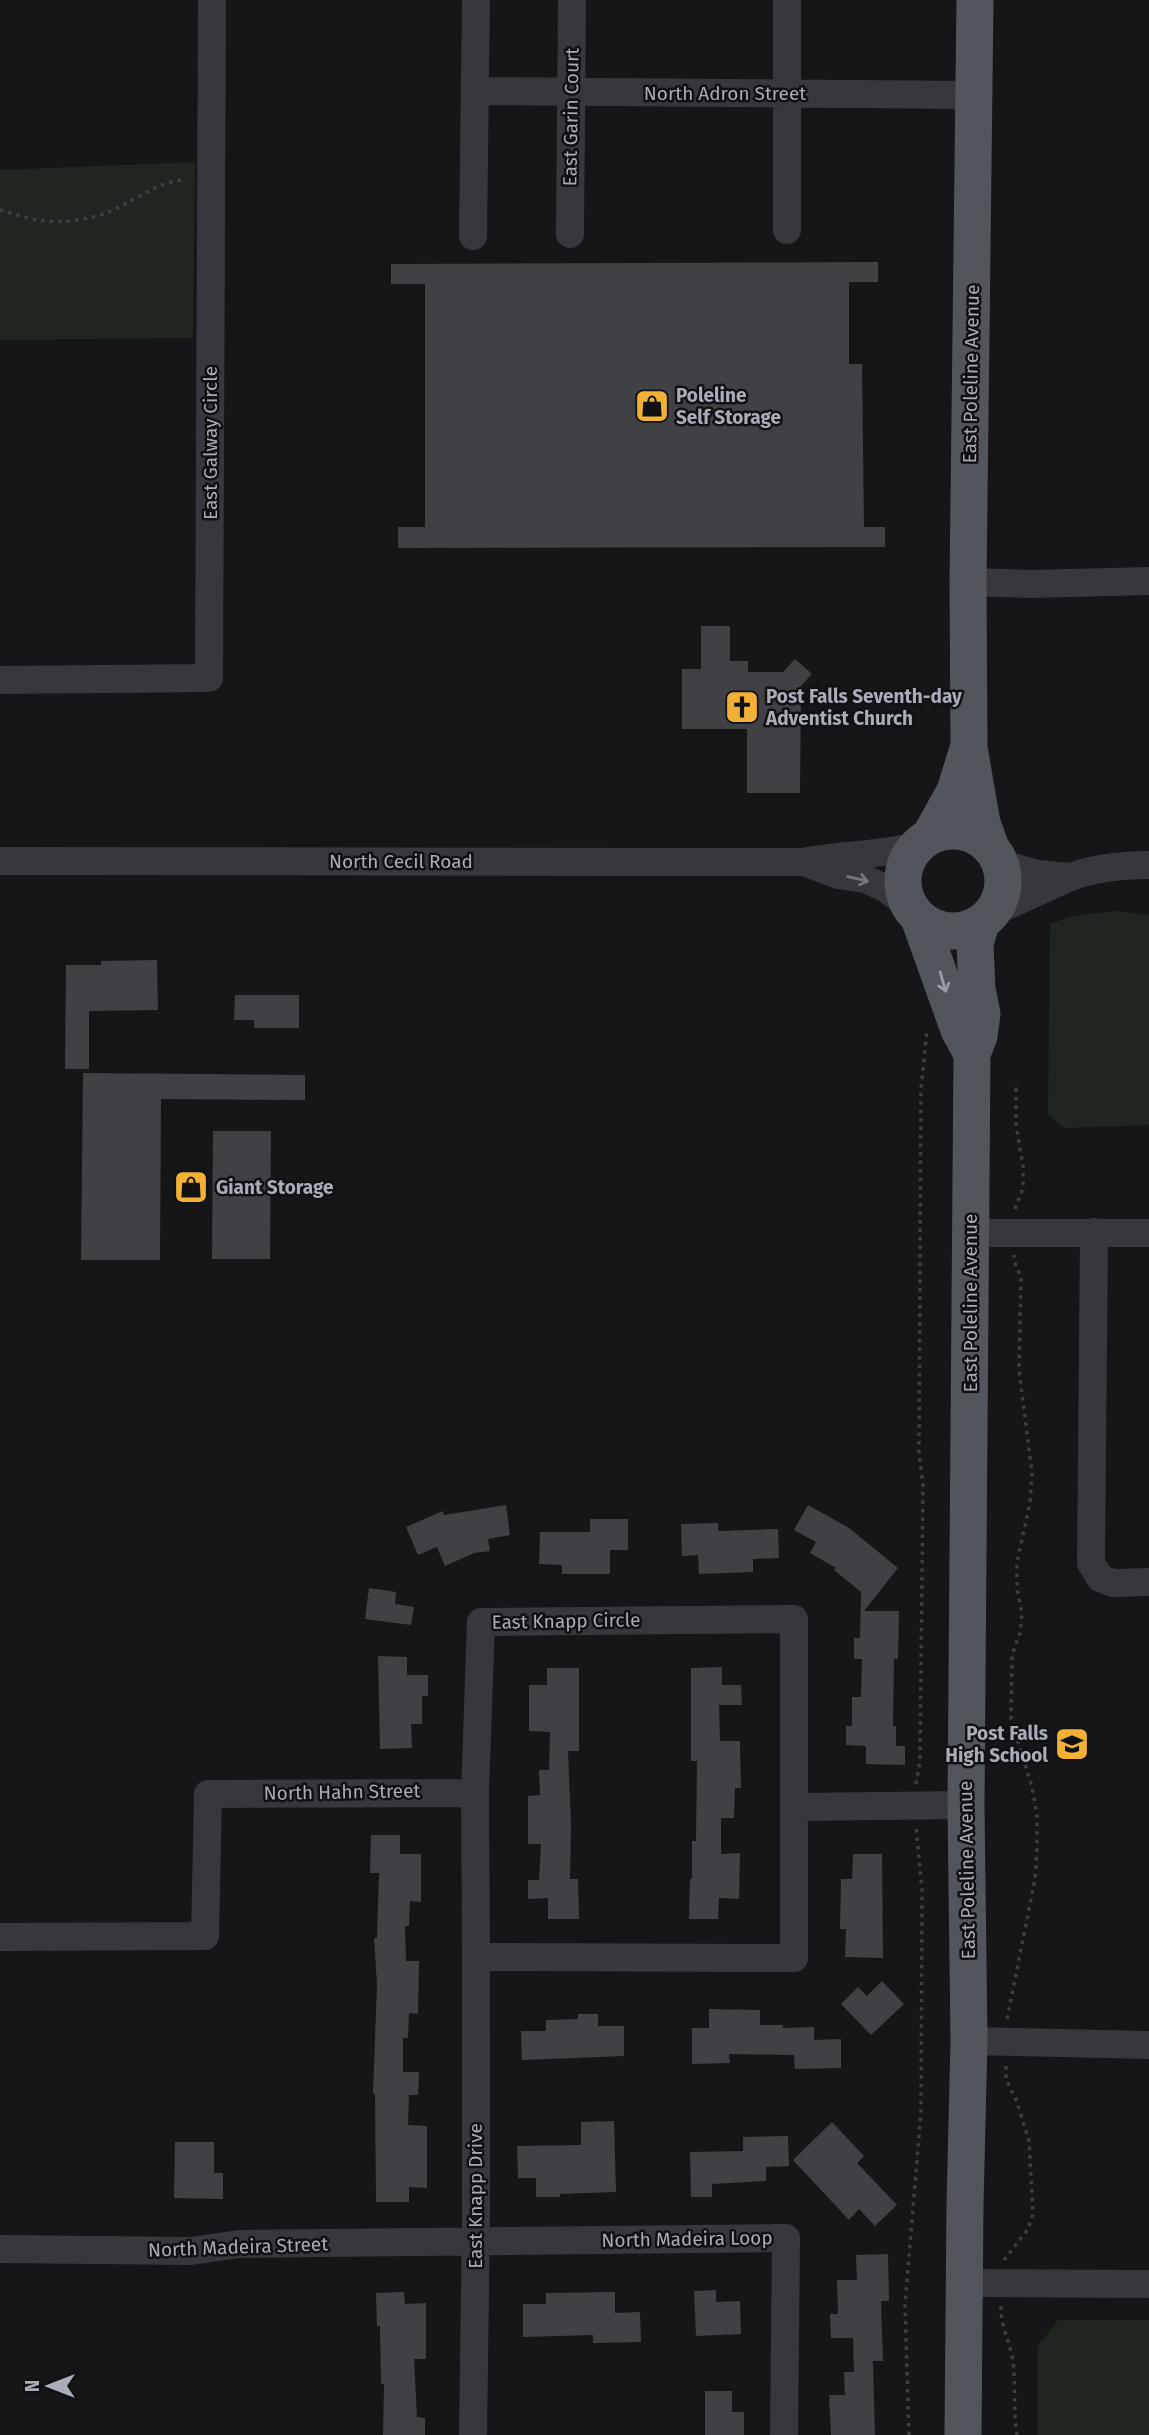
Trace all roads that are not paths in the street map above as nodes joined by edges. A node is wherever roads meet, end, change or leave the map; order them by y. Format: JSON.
{"nodes":[{"id":1,"x":212,"y":0,"type":"edge"},
{"id":2,"x":476,"y":0,"type":"edge"},
{"id":3,"x":572,"y":0,"type":"edge"},
{"id":4,"x":787,"y":0,"type":"edge"},
{"id":5,"x":975,"y":0,"type":"edge"},
{"id":6,"x":476,"y":91,"type":"junction"},
{"id":7,"x":571,"y":92,"type":"junction"},
{"id":8,"x":786,"y":94,"type":"junction"},
{"id":9,"x":974,"y":95,"type":"junction"},
{"id":10,"x":787,"y":230,"type":"dead end"},
{"id":11,"x":570,"y":234,"type":"dead end"},
{"id":12,"x":473,"y":236,"type":"dead end"},
{"id":13,"x":1149,"y":581,"type":"edge"},
{"id":14,"x":968,"y":582,"type":"junction"},
{"id":15,"x":0,"y":680,"type":"edge"},
{"id":16,"x":969,"y":748,"type":"junction"},
{"id":17,"x":924,"y":841,"type":"junction"},
{"id":18,"x":995,"y":855,"type":"junction"},
{"id":19,"x":0,"y":861,"type":"edge"},
{"id":20,"x":803,"y":862,"type":"junction"},
{"id":21,"x":1149,"y":865,"type":"edge"},
{"id":22,"x":1070,"y":877,"type":"junction"},
{"id":23,"x":914,"y":912,"type":"junction"},
{"id":24,"x":987,"y":917,"type":"junction"},
{"id":25,"x":972,"y":1054,"type":"junction"},
{"id":26,"x":1094,"y":1232,"type":"junction"},
{"id":27,"x":971,"y":1233,"type":"junction"},
{"id":28,"x":1149,"y":1233,"type":"edge"},
{"id":29,"x":1149,"y":1582,"type":"edge"},
{"id":30,"x":475,"y":1793,"type":"junction"},
{"id":31,"x":966,"y":1805,"type":"junction"},
{"id":32,"x":795,"y":1807,"type":"junction"},
{"id":33,"x":0,"y":1937,"type":"edge"},
{"id":34,"x":476,"y":1957,"type":"junction"},
{"id":35,"x":970,"y":2041,"type":"junction"},
{"id":36,"x":1149,"y":2045,"type":"edge"},
{"id":37,"x":475,"y":2242,"type":"junction"},
{"id":38,"x":0,"y":2249,"type":"edge"},
{"id":39,"x":964,"y":2283,"type":"junction"},
{"id":40,"x":1149,"y":2284,"type":"edge"},
{"id":41,"x":473,"y":2435,"type":"edge"},
{"id":42,"x":785,"y":2435,"type":"edge"},
{"id":43,"x":963,"y":2435,"type":"edge"}],
"edges":[{"from":1,"to":15,"type":"street","name":"East Galway Circle"},
{"from":2,"to":6,"type":"street"},
{"from":3,"to":7,"type":"street","name":"East Garin Court"},
{"from":4,"to":8,"type":"street"},
{"from":5,"to":9,"type":"main road","name":"East Poleline Avenue"},
{"from":6,"to":7,"type":"street","name":"North Adron Street"},
{"from":6,"to":12,"type":"street"},
{"from":7,"to":8,"type":"street","name":"North Adron Street"},
{"from":7,"to":11,"type":"street","name":"East Garin Court"},
{"from":8,"to":9,"type":"street","name":"North Adron Street"},
{"from":8,"to":10,"type":"street"},
{"from":9,"to":14,"type":"main road","name":"East Poleline Avenue"},
{"from":13,"to":14,"type":"street"},
{"from":14,"to":16,"type":"main road","name":"East Poleline Avenue"},
{"from":16,"to":17,"type":"main road","name":"East Poleline Avenue"},
{"from":16,"to":18,"type":"main road","name":"East Poleline Avenue"},
{"from":17,"to":18,"type":"main road"},
{"from":17,"to":20,"type":"street","name":"North Cecil Road"},
{"from":17,"to":23,"type":"main road"},
{"from":18,"to":22,"type":"street"},
{"from":18,"to":24,"type":"main road"},
{"from":19,"to":20,"type":"street","name":"North Cecil Road"},
{"from":20,"to":23,"type":"street","name":"North Cecil Road","one_way":true},
{"from":21,"to":22,"type":"street"},
{"from":22,"to":24,"type":"street"},
{"from":23,"to":24,"type":"main road"},
{"from":23,"to":25,"type":"main road","name":"East Poleline Avenue","one_way":true},
{"from":24,"to":25,"type":"main road","name":"East Poleline Avenue"},
{"from":25,"to":27,"type":"main road","name":"East Poleline Avenue"},
{"from":26,"to":27,"type":"street"},
{"from":26,"to":28,"type":"street"},
{"from":26,"to":29,"type":"street"},
{"from":27,"to":31,"type":"main road","name":"East Poleline Avenue"},
{"from":30,"to":32,"type":"street","name":"East Knapp Circle"},
{"from":30,"to":33,"type":"street","name":"North Hahn Street"},
{"from":30,"to":34,"type":"street","name":"East Knapp Circle"},
{"from":31,"to":32,"type":"street"},
{"from":31,"to":35,"type":"main road","name":"East Poleline Avenue"},
{"from":32,"to":34,"type":"street","name":"East Knapp Circle"},
{"from":34,"to":37,"type":"street","name":"East Knapp Drive"},
{"from":35,"to":36,"type":"street"},
{"from":35,"to":39,"type":"main road","name":"East Poleline Avenue"},
{"from":37,"to":38,"type":"street","name":"North Madeira Street"},
{"from":37,"to":41,"type":"street","name":"East Knapp Drive"},
{"from":37,"to":42,"type":"street","name":"North Madeira Loop"},
{"from":39,"to":40,"type":"street"},
{"from":39,"to":43,"type":"main road","name":"East Poleline Avenue"}]}
